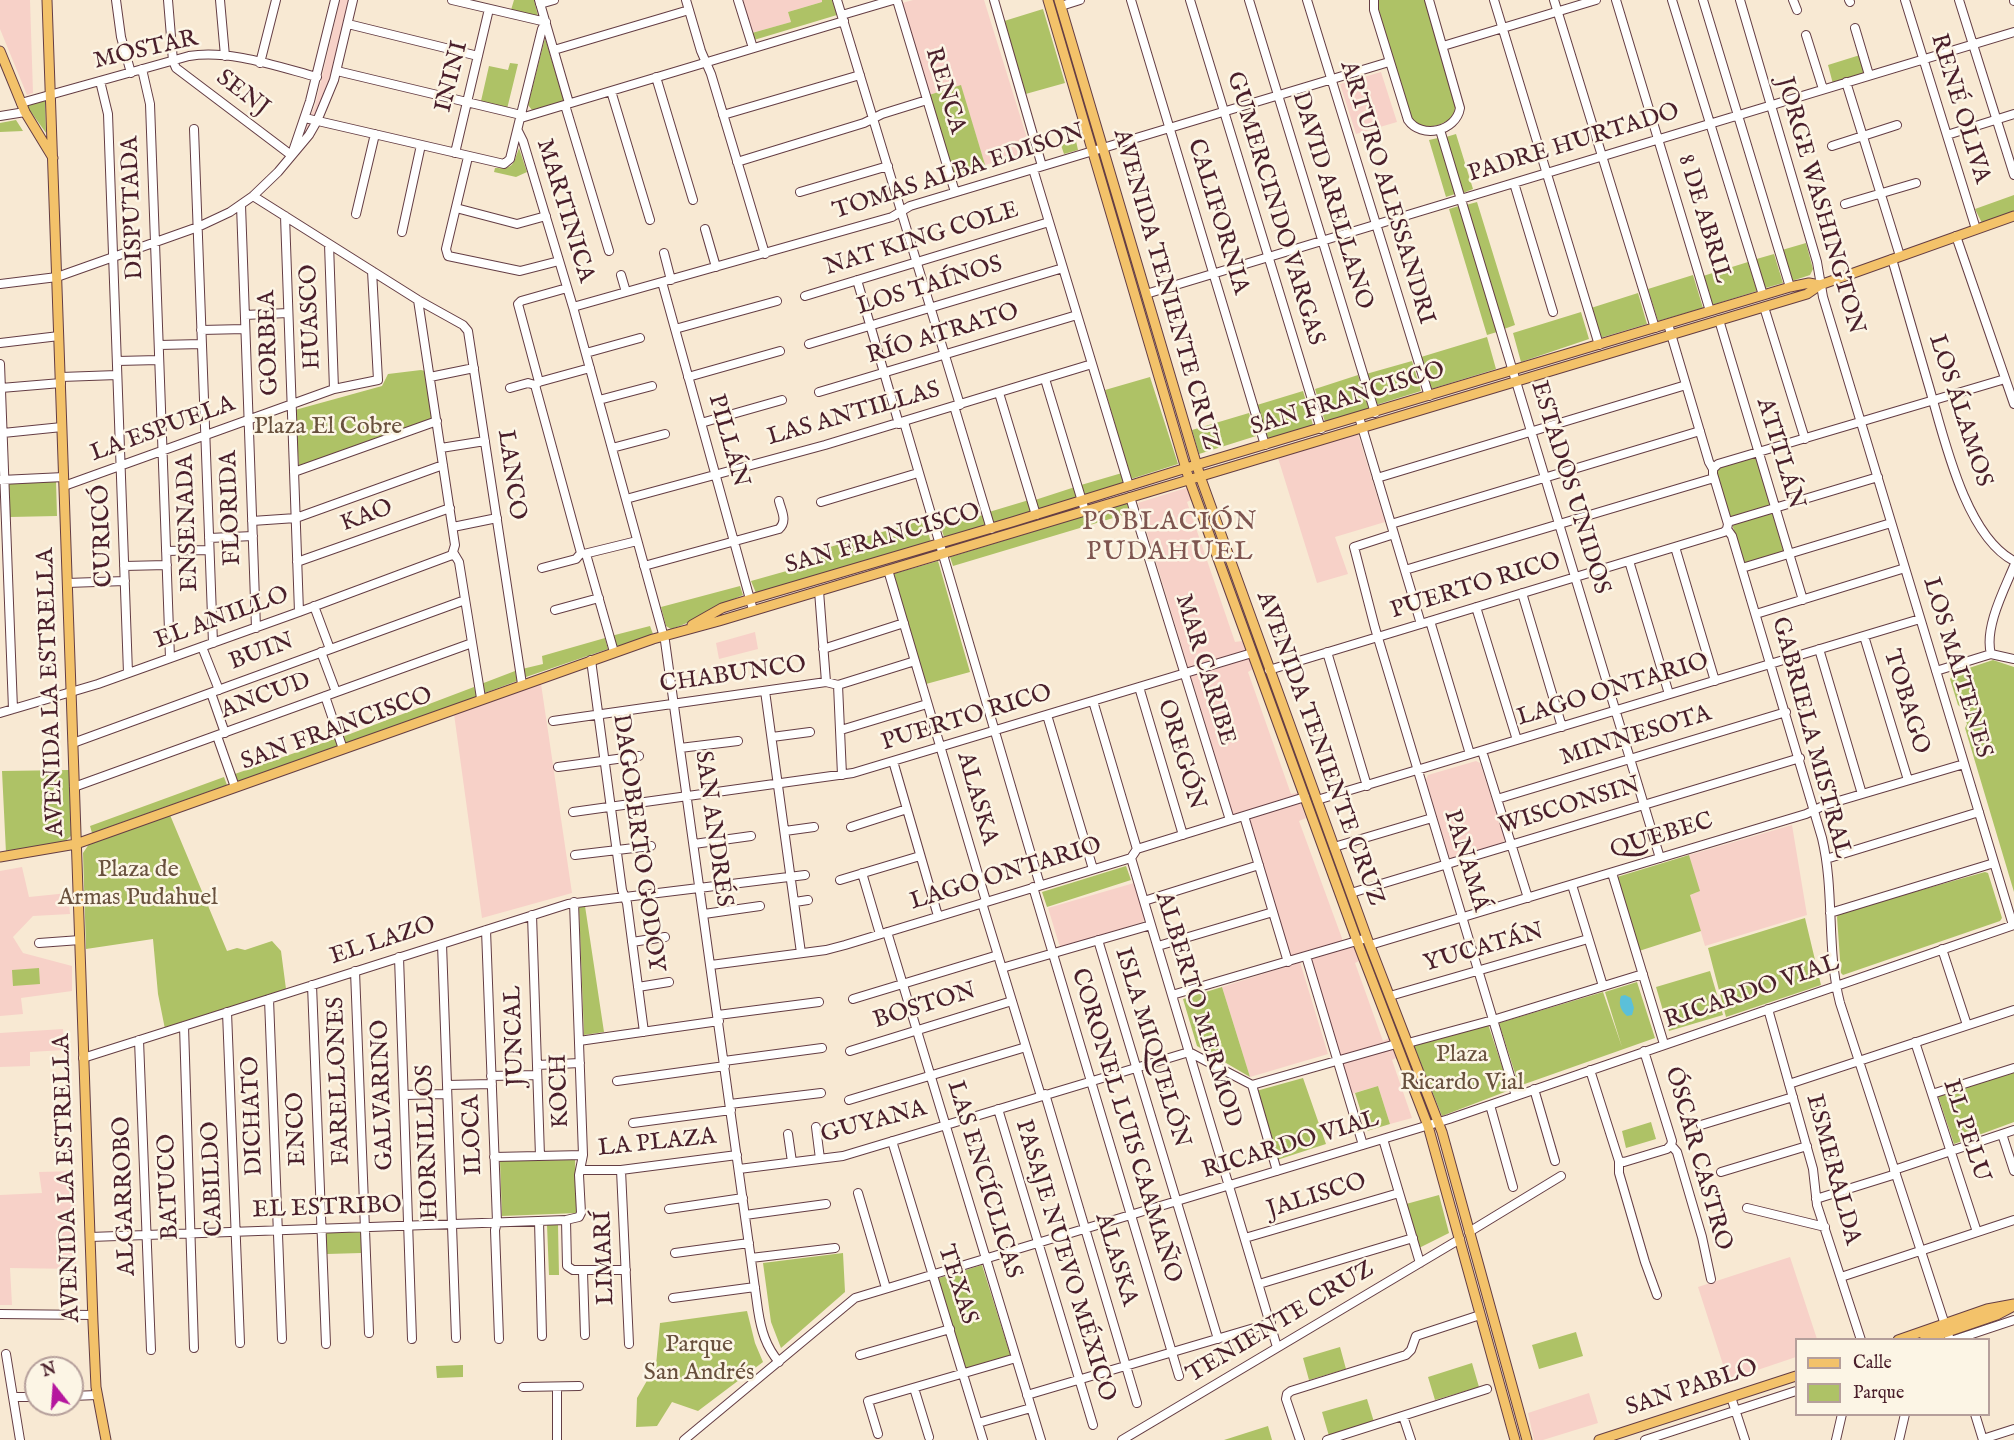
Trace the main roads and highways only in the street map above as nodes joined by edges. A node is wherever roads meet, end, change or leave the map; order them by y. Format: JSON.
{"nodes":[{"id":1,"x":47,"y":0,"type":"edge"},
{"id":2,"x":1048,"y":0,"type":"edge"},
{"id":3,"x":1060,"y":3,"type":"edge"},
{"id":4,"x":0,"y":51,"type":"edge"},
{"id":5,"x":53,"y":158,"type":"junction"},
{"id":6,"x":2014,"y":216,"type":"edge"},
{"id":7,"x":1820,"y":285,"type":"junction"},
{"id":8,"x":1360,"y":422,"type":"junction"},
{"id":9,"x":1196,"y":465,"type":"junction"},
{"id":10,"x":1185,"y":468,"type":"junction"},
{"id":11,"x":1200,"y":476,"type":"junction"},
{"id":12,"x":1189,"y":479,"type":"junction"},
{"id":13,"x":685,"y":629,"type":"junction"},
{"id":14,"x":76,"y":844,"type":"junction"},
{"id":15,"x":0,"y":857,"type":"edge"},
{"id":16,"x":1483,"y":1283,"type":"junction"},
{"id":17,"x":1473,"y":1286,"type":"junction"},
{"id":18,"x":2014,"y":1305,"type":"edge"},
{"id":19,"x":1949,"y":1334,"type":"edge"},
{"id":20,"x":1915,"y":1338,"type":"edge"},
{"id":21,"x":1932,"y":1338,"type":"edge"},
{"id":22,"x":1795,"y":1377,"type":"edge"},
{"id":23,"x":106,"y":1440,"type":"edge"},
{"id":24,"x":1515,"y":1440,"type":"edge"},
{"id":25,"x":1527,"y":1440,"type":"edge"},
{"id":26,"x":1599,"y":1440,"type":"edge"}],
"edges":[{"from":1,"to":5,"type":"main road","name":"AVENIDA LA ESTRELLA"},
{"from":2,"to":10,"type":"main road","name":"AVENIDA TENIENTE CRUZ"},
{"from":3,"to":9,"type":"main road","name":"AVENIDA TENIENTE CRUZ"},
{"from":4,"to":5,"type":"main road"},
{"from":5,"to":14,"type":"main road","name":"AVENIDA LA ESTRELLA"},
{"from":6,"to":7,"type":"main road","name":"SAN FRANCISCO"},
{"from":7,"to":8,"type":"main road","name":"SAN FRANCISCO"},
{"from":7,"to":8,"type":"main road","name":"SAN FRANCISCO"},
{"from":8,"to":9,"type":"main road","name":"SAN FRANCISCO"},
{"from":8,"to":11,"type":"main road","name":"SAN FRANCISCO"},
{"from":9,"to":10,"type":"main road","name":"SAN FRANCISCO"},
{"from":9,"to":11,"type":"main road","name":"AVENIDA TENIENTE CRUZ"},
{"from":10,"to":12,"type":"main road","name":"AVENIDA TENIENTE CRUZ"},
{"from":10,"to":13,"type":"main road","name":"SAN FRANCISCO"},
{"from":11,"to":12,"type":"main road","name":"SAN FRANCISCO"},
{"from":11,"to":16,"type":"main road","name":"AVENIDA TENIENTE CRUZ"},
{"from":12,"to":13,"type":"main road","name":"SAN FRANCISCO"},
{"from":12,"to":17,"type":"main road","name":"AVENIDA TENIENTE CRUZ"},
{"from":13,"to":14,"type":"main road","name":"SAN FRANCISCO"},
{"from":14,"to":15,"type":"main road","name":"SAN FRANCISCO"},
{"from":14,"to":23,"type":"main road","name":"AVENIDA LA ESTRELLA"},
{"from":16,"to":17,"type":"main road"},
{"from":16,"to":25,"type":"main road","name":"AVENIDA TENIENTE CRUZ"},
{"from":17,"to":24,"type":"main road","name":"AVENIDA TENIENTE CRUZ"},
{"from":18,"to":19,"type":"main road"},
{"from":19,"to":20,"type":"main road"},
{"from":19,"to":21,"type":"main road"},
{"from":22,"to":26,"type":"main road","name":"SAN PABLO"}]}
